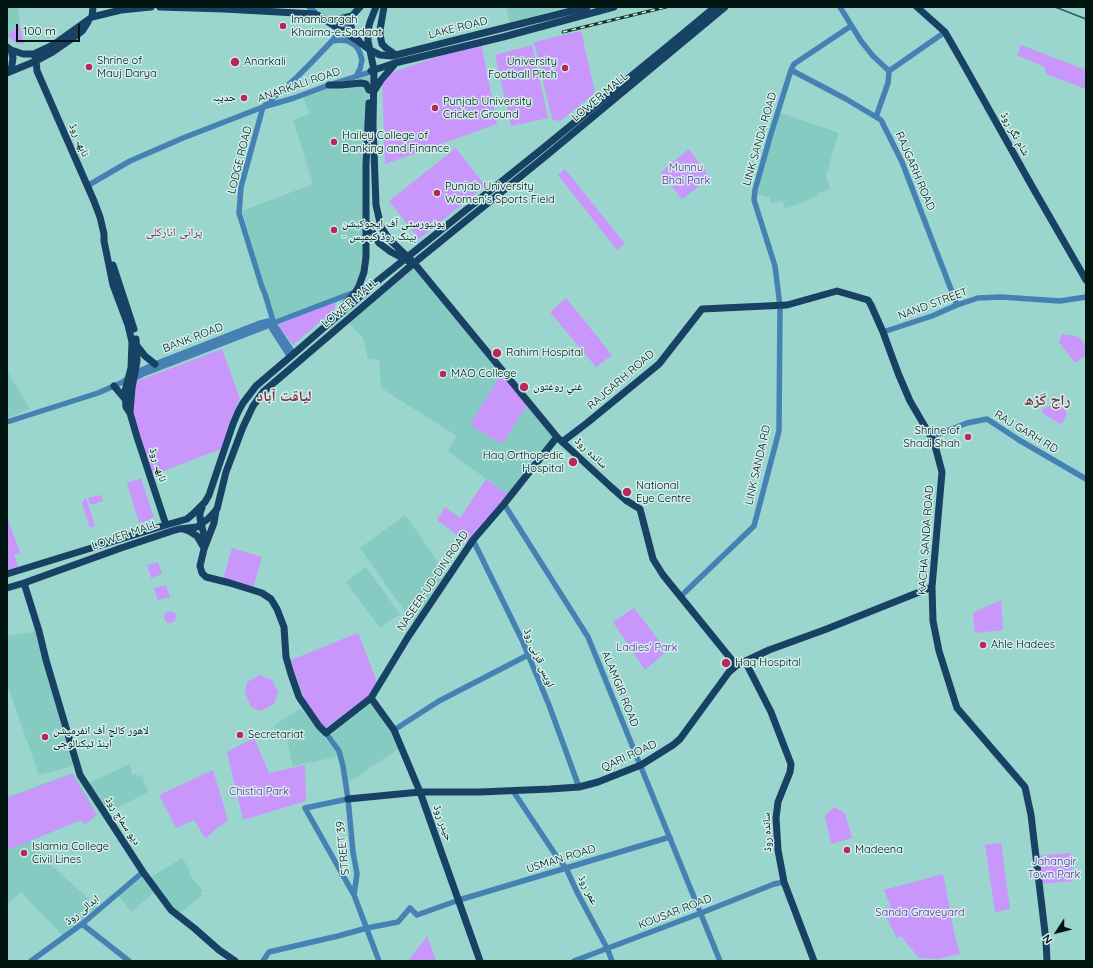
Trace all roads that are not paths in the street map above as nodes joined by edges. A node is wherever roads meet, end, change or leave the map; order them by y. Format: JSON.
{"nodes":[{"id":1,"x":93,"y":7,"type":"edge"},
{"id":2,"x":151,"y":7,"type":"edge"},
{"id":3,"x":160,"y":7,"type":"edge"},
{"id":4,"x":309,"y":7,"type":"edge"},
{"id":5,"x":360,"y":7,"type":"edge"},
{"id":6,"x":376,"y":7,"type":"edge"},
{"id":7,"x":384,"y":7,"type":"edge"},
{"id":8,"x":587,"y":7,"type":"edge"},
{"id":9,"x":614,"y":7,"type":"edge"},
{"id":10,"x":715,"y":7,"type":"edge"},
{"id":11,"x":725,"y":7,"type":"edge"},
{"id":12,"x":840,"y":7,"type":"edge"},
{"id":13,"x":917,"y":7,"type":"edge"},
{"id":14,"x":317,"y":15,"type":"junction"},
{"id":15,"x":352,"y":16,"type":"junction"},
{"id":16,"x":92,"y":17,"type":"junction"},
{"id":17,"x":330,"y":23,"type":"junction"},
{"id":18,"x":851,"y":26,"type":"junction"},
{"id":19,"x":340,"y":31,"type":"junction"},
{"id":20,"x":945,"y":32,"type":"junction"},
{"id":21,"x":332,"y":41,"type":"junction"},
{"id":22,"x":360,"y":43,"type":"junction"},
{"id":23,"x":9,"y":48,"type":"edge"},
{"id":24,"x":370,"y":50,"type":"junction"},
{"id":25,"x":396,"y":55,"type":"junction"},
{"id":26,"x":35,"y":58,"type":"junction"},
{"id":27,"x":395,"y":63,"type":"junction"},
{"id":28,"x":791,"y":70,"type":"junction"},
{"id":29,"x":372,"y":71,"type":"junction"},
{"id":30,"x":889,"y":71,"type":"junction"},
{"id":31,"x":9,"y":72,"type":"edge"},
{"id":32,"x":356,"y":76,"type":"junction"},
{"id":33,"x":329,"y":85,"type":"junction"},
{"id":34,"x":286,"y":87,"type":"junction"},
{"id":35,"x":371,"y":91,"type":"junction"},
{"id":36,"x":294,"y":98,"type":"junction"},
{"id":37,"x":263,"y":107,"type":"junction"},
{"id":38,"x":876,"y":117,"type":"junction"},
{"id":39,"x":87,"y":186,"type":"junction"},
{"id":40,"x":366,"y":223,"type":"junction"},
{"id":41,"x":104,"y":234,"type":"junction"},
{"id":42,"x":406,"y":258,"type":"junction"},
{"id":43,"x":414,"y":263,"type":"junction"},
{"id":44,"x":1086,"y":280,"type":"edge"},
{"id":45,"x":373,"y":285,"type":"junction"},
{"id":46,"x":355,"y":292,"type":"junction"},
{"id":47,"x":1086,"y":297,"type":"edge"},
{"id":48,"x":957,"y":305,"type":"junction"},
{"id":49,"x":780,"y":306,"type":"junction"},
{"id":50,"x":702,"y":309,"type":"joint"},
{"id":51,"x":271,"y":323,"type":"junction"},
{"id":52,"x":318,"y":332,"type":"junction"},
{"id":53,"x":883,"y":332,"type":"junction"},
{"id":54,"x":137,"y":346,"type":"junction"},
{"id":55,"x":292,"y":356,"type":"junction"},
{"id":56,"x":155,"y":364,"type":"junction"},
{"id":57,"x":129,"y":379,"type":"junction"},
{"id":58,"x":114,"y":386,"type":"junction"},
{"id":59,"x":126,"y":399,"type":"junction"},
{"id":60,"x":130,"y":413,"type":"junction"},
{"id":61,"x":7,"y":422,"type":"edge"},
{"id":62,"x":931,"y":437,"type":"junction"},
{"id":63,"x":560,"y":439,"type":"junction"},
{"id":64,"x":1086,"y":479,"type":"edge"},
{"id":65,"x":205,"y":502,"type":"junction"},
{"id":66,"x":504,"y":504,"type":"junction"},
{"id":67,"x":217,"y":509,"type":"junction"},
{"id":68,"x":187,"y":519,"type":"junction"},
{"id":69,"x":201,"y":524,"type":"junction"},
{"id":70,"x":166,"y":525,"type":"junction"},
{"id":71,"x":179,"y":529,"type":"junction"},
{"id":72,"x":473,"y":540,"type":"junction"},
{"id":73,"x":204,"y":548,"type":"junction"},
{"id":74,"x":7,"y":568,"type":"edge"},
{"id":75,"x":27,"y":568,"type":"junction"},
{"id":76,"x":7,"y":574,"type":"edge"},
{"id":77,"x":24,"y":583,"type":"junction"},
{"id":78,"x":932,"y":586,"type":"junction"},
{"id":79,"x":7,"y":588,"type":"edge"},
{"id":80,"x":680,"y":597,"type":"junction"},
{"id":81,"x":528,"y":655,"type":"junction"},
{"id":82,"x":745,"y":661,"type":"junction"},
{"id":83,"x":738,"y":665,"type":"junction"},
{"id":84,"x":371,"y":698,"type":"junction"},
{"id":85,"x":394,"y":730,"type":"junction"},
{"id":86,"x":326,"y":733,"type":"junction"},
{"id":87,"x":641,"y":765,"type":"junction"},
{"id":88,"x":579,"y":787,"type":"junction"},
{"id":89,"x":513,"y":791,"type":"junction"},
{"id":90,"x":420,"y":792,"type":"junction"},
{"id":91,"x":348,"y":799,"type":"junction"},
{"id":92,"x":670,"y":836,"type":"junction"},
{"id":93,"x":566,"y":868,"type":"junction"},
{"id":94,"x":143,"y":872,"type":"junction"},
{"id":95,"x":784,"y":882,"type":"junction"},
{"id":96,"x":354,"y":895,"type":"junction"},
{"id":97,"x":459,"y":900,"type":"junction"},
{"id":98,"x":701,"y":913,"type":"junction"},
{"id":99,"x":82,"y":924,"type":"junction"},
{"id":100,"x":367,"y":928,"type":"junction"},
{"id":101,"x":607,"y":948,"type":"junction"},
{"id":102,"x":31,"y":961,"type":"edge"},
{"id":103,"x":128,"y":961,"type":"edge"},
{"id":104,"x":235,"y":961,"type":"edge"},
{"id":105,"x":263,"y":961,"type":"edge"},
{"id":106,"x":379,"y":961,"type":"edge"},
{"id":107,"x":480,"y":961,"type":"edge"},
{"id":108,"x":574,"y":961,"type":"edge"},
{"id":109,"x":612,"y":961,"type":"edge"},
{"id":110,"x":720,"y":961,"type":"edge"},
{"id":111,"x":814,"y":961,"type":"edge"},
{"id":112,"x":1047,"y":961,"type":"edge"}],
"edges":[{"from":1,"to":16,"type":"main road"},
{"from":2,"to":16,"type":"main road"},
{"from":3,"to":14,"type":"main road"},
{"from":4,"to":14,"type":"street"},
{"from":5,"to":15,"type":"main road"},
{"from":6,"to":24,"type":"main road"},
{"from":7,"to":25,"type":"main road"},
{"from":8,"to":25,"type":"main road","name":"LAKE ROAD"},
{"from":9,"to":27,"type":"main road"},
{"from":10,"to":42,"type":"main road","name":"LOWER MALL"},
{"from":11,"to":43,"type":"main road","name":"LOWER MALL"},
{"from":12,"to":18,"type":"street"},
{"from":13,"to":20,"type":"main road","name":"شام نگر روڈ"},
{"from":14,"to":17,"type":"main road","name":"LAKE ROAD"},
{"from":15,"to":17,"type":"main road"},
{"from":15,"to":19,"type":"street"},
{"from":15,"to":22,"type":"main road"},
{"from":16,"to":26,"type":"main road"},
{"from":17,"to":19,"type":"main road","name":"LAKE ROAD"},
{"from":18,"to":28,"type":"street"},
{"from":18,"to":30,"type":"street"},
{"from":19,"to":21,"type":"street"},
{"from":19,"to":22,"type":"main road","name":"LAKE ROAD"},
{"from":20,"to":30,"type":"street"},
{"from":20,"to":44,"type":"main road","name":"شام نگر روڈ"},
{"from":21,"to":32,"type":"street"},
{"from":21,"to":34,"type":"street"},
{"from":22,"to":24,"type":"main road","name":"LAKE ROAD"},
{"from":22,"to":29,"type":"main road"},
{"from":23,"to":26,"type":"main road"},
{"from":23,"to":31,"type":"main road"},
{"from":24,"to":25,"type":"main road","name":"LAKE ROAD"},
{"from":24,"to":29,"type":"main road"},
{"from":26,"to":31,"type":"main road"},
{"from":26,"to":39,"type":"main road","name":"نابھہ روڈ"},
{"from":27,"to":29,"type":"main road"},
{"from":27,"to":35,"type":"main road"},
{"from":28,"to":38,"type":"street","name":"RAJGARH ROAD"},
{"from":28,"to":49,"type":"street","name":"LINK SANDA ROAD"},
{"from":29,"to":32,"type":"street","name":"ANARKALI ROAD"},
{"from":29,"to":35,"type":"main road"},
{"from":30,"to":38,"type":"street"},
{"from":32,"to":33,"type":"street","name":"ANARKALI ROAD"},
{"from":33,"to":35,"type":"main road"},
{"from":33,"to":36,"type":"street","name":"ANARKALI ROAD"},
{"from":34,"to":36,"type":"street"},
{"from":34,"to":37,"type":"street"},
{"from":35,"to":40,"type":"main road"},
{"from":35,"to":42,"type":"main road"},
{"from":36,"to":37,"type":"street","name":"ANARKALI ROAD"},
{"from":37,"to":39,"type":"street","name":"ANARKALI ROAD"},
{"from":37,"to":51,"type":"street","name":"LODGE ROAD"},
{"from":38,"to":48,"type":"street","name":"RAJGARH ROAD"},
{"from":39,"to":41,"type":"main road","name":"نابھہ روڈ"},
{"from":40,"to":42,"type":"main road"},
{"from":40,"to":46,"type":"main road"},
{"from":41,"to":54,"type":"main road","name":"نابھہ روڈ"},
{"from":41,"to":57,"type":"main road","name":"نابھہ روڈ"},
{"from":42,"to":43,"type":"main road"},
{"from":42,"to":45,"type":"main road","name":"LOWER MALL"},
{"from":43,"to":63,"type":"main road","name":"ساندہ روڈ"},
{"from":43,"to":67,"type":"main road","name":"LOWER MALL"},
{"from":45,"to":46,"type":"street","name":"BANK ROAD"},
{"from":45,"to":52,"type":"main road","name":"LOWER MALL"},
{"from":46,"to":51,"type":"street","name":"BANK ROAD"},
{"from":46,"to":52,"type":"main road"},
{"from":47,"to":48,"type":"street","name":"NAND STREET"},
{"from":48,"to":53,"type":"street","name":"NAND STREET"},
{"from":49,"to":50,"type":"main road","name":"KACHA SANDA ROAD"},
{"from":49,"to":53,"type":"main road","name":"KACHA SANDA ROAD"},
{"from":49,"to":80,"type":"street","name":"LINK SANDA RD"},
{"from":50,"to":63,"type":"main road","name":"RAJGARH ROAD"},
{"from":51,"to":55,"type":"street","name":"LODGE ROAD"},
{"from":51,"to":56,"type":"street","name":"BANK ROAD"},
{"from":51,"to":57,"type":"street","name":"BANK ROAD"},
{"from":52,"to":55,"type":"main road","name":"LOWER MALL"},
{"from":53,"to":62,"type":"main road","name":"KACHA SANDA ROAD"},
{"from":54,"to":56,"type":"main road"},
{"from":54,"to":57,"type":"main road","name":"نابھہ روڈ"},
{"from":55,"to":65,"type":"main road","name":"LOWER MALL"},
{"from":56,"to":57,"type":"street","name":"BANK ROAD"},
{"from":57,"to":58,"type":"street","name":"BANK ROAD"},
{"from":57,"to":59,"type":"main road","name":"نابھہ روڈ"},
{"from":57,"to":60,"type":"main road","name":"نابھہ روڈ"},
{"from":58,"to":59,"type":"main road"},
{"from":58,"to":61,"type":"street","name":"BANK ROAD"},
{"from":59,"to":60,"type":"main road","name":"نابھہ روڈ"},
{"from":60,"to":70,"type":"main road","name":"نابھہ روڈ"},
{"from":62,"to":64,"type":"street","name":"RAJ GARH RD"},
{"from":62,"to":78,"type":"main road","name":"KACHA SANDA ROAD"},
{"from":63,"to":66,"type":"main road","name":"NASEER-UD-DIN ROAD"},
{"from":63,"to":80,"type":"main road","name":"ساندہ روڈ"},
{"from":65,"to":68,"type":"main road","name":"LOWER MALL"},
{"from":65,"to":69,"type":"main road"},
{"from":66,"to":72,"type":"main road","name":"NASEER-UD-DIN ROAD"},
{"from":66,"to":87,"type":"street","name":"ALAMGIR ROAD"},
{"from":67,"to":69,"type":"main road","name":"LOWER MALL"},
{"from":67,"to":73,"type":"main road"},
{"from":68,"to":69,"type":"main road"},
{"from":68,"to":70,"type":"main road","name":"LOWER MALL"},
{"from":69,"to":71,"type":"main road","name":"LOWER MALL"},
{"from":69,"to":73,"type":"main road"},
{"from":70,"to":75,"type":"main road","name":"LOWER MALL"},
{"from":71,"to":73,"type":"main road"},
{"from":71,"to":77,"type":"main road","name":"LOWER MALL"},
{"from":72,"to":81,"type":"street","name":"اویس قرنی روڈ"},
{"from":72,"to":84,"type":"main road","name":"NASEER-UD-DIN ROAD"},
{"from":73,"to":86,"type":"main road"},
{"from":74,"to":75,"type":"main road"},
{"from":75,"to":76,"type":"main road","name":"LOWER MALL"},
{"from":77,"to":79,"type":"main road","name":"LOWER MALL"},
{"from":77,"to":94,"type":"main road","name":"دیو سماج روڈ"},
{"from":78,"to":82,"type":"main road","name":"QARI ROAD"},
{"from":78,"to":112,"type":"main road","name":"KACHA SANDA ROAD"},
{"from":80,"to":83,"type":"main road","name":"ساندہ روڈ"},
{"from":81,"to":85,"type":"street"},
{"from":81,"to":88,"type":"street","name":"اویس قرنی روڈ"},
{"from":82,"to":83,"type":"main road","name":"QARI ROAD"},
{"from":82,"to":95,"type":"main road","name":"ساندہ روڈ"},
{"from":83,"to":87,"type":"main road","name":"QARI ROAD"},
{"from":84,"to":85,"type":"main road","name":"حیدر روڈ"},
{"from":84,"to":86,"type":"main road","name":"NASEER-UD-DIN ROAD"},
{"from":85,"to":90,"type":"main road","name":"حیدر روڈ"},
{"from":86,"to":91,"type":"street","name":"STREET 39"},
{"from":87,"to":88,"type":"main road","name":"QARI ROAD"},
{"from":87,"to":92,"type":"street","name":"ALAMGIR ROAD"},
{"from":88,"to":89,"type":"main road","name":"QARI ROAD"},
{"from":89,"to":90,"type":"main road","name":"QARI ROAD"},
{"from":89,"to":93,"type":"street","name":"عمر روڈ"},
{"from":90,"to":91,"type":"main road","name":"QARI ROAD"},
{"from":90,"to":97,"type":"main road","name":"حیدر روڈ"},
{"from":91,"to":96,"type":"street","name":"STREET 39"},
{"from":91,"to":96,"type":"street","name":"QARI ROAD"},
{"from":92,"to":93,"type":"street","name":"USMAN ROAD"},
{"from":92,"to":98,"type":"street","name":"ALAMGIR ROAD"},
{"from":93,"to":97,"type":"street","name":"USMAN ROAD"},
{"from":93,"to":101,"type":"street","name":"عمر روڈ"},
{"from":94,"to":99,"type":"street","name":"ابدالی روڈ"},
{"from":94,"to":104,"type":"main road","name":"دیو سماج روڈ"},
{"from":95,"to":98,"type":"street","name":"KOUSAR ROAD"},
{"from":95,"to":111,"type":"main road","name":"ساندہ روڈ"},
{"from":96,"to":100,"type":"street"},
{"from":97,"to":100,"type":"street","name":"USMAN ROAD"},
{"from":97,"to":107,"type":"main road","name":"حیدر روڈ"},
{"from":98,"to":101,"type":"street","name":"KOUSAR ROAD"},
{"from":98,"to":110,"type":"street","name":"ALAMGIR ROAD"},
{"from":99,"to":102,"type":"street","name":"ابدالی روڈ"},
{"from":99,"to":103,"type":"street"},
{"from":100,"to":105,"type":"street"},
{"from":100,"to":106,"type":"street"},
{"from":101,"to":108,"type":"street","name":"KOUSAR ROAD"},
{"from":101,"to":109,"type":"street","name":"عمر روڈ"}]}
